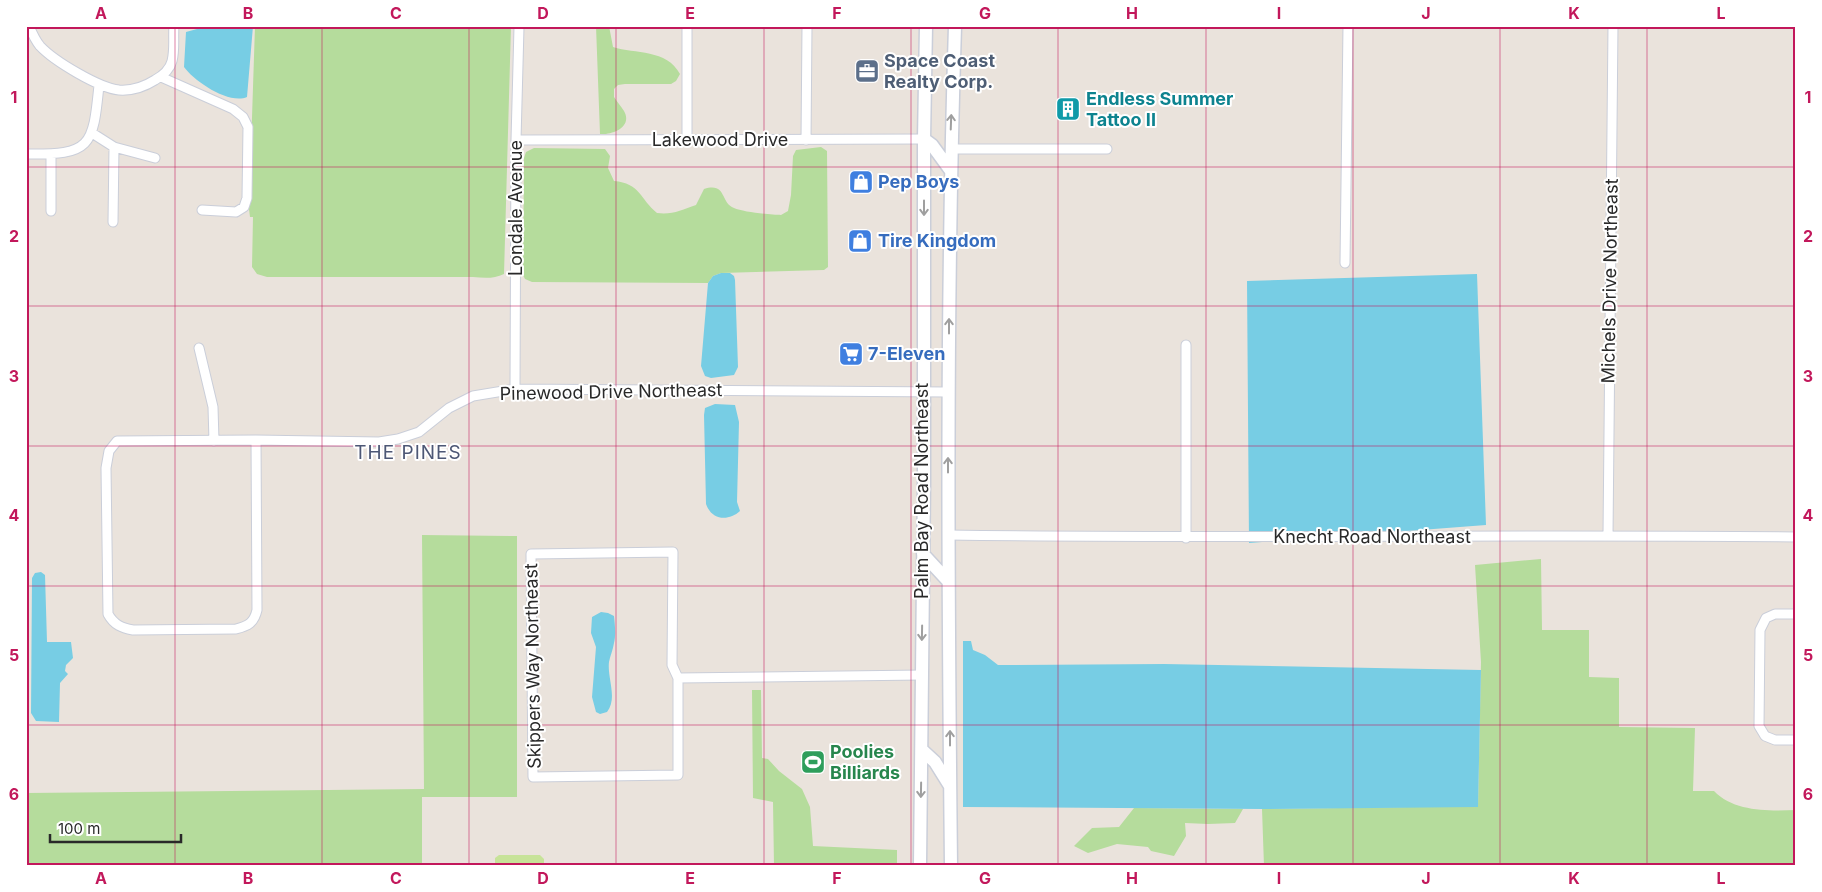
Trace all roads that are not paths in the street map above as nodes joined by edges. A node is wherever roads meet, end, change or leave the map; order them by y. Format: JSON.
{"nodes":[{"id":1,"x":29,"y":26,"type":"edge"},
{"id":2,"x":174,"y":26,"type":"edge"},
{"id":3,"x":687,"y":26,"type":"edge"},
{"id":4,"x":926,"y":26,"type":"edge"},
{"id":5,"x":954,"y":26,"type":"edge"},
{"id":6,"x":1348,"y":26,"type":"edge"},
{"id":7,"x":1613,"y":26,"type":"edge"},
{"id":8,"x":519,"y":27,"type":"edge"},
{"id":9,"x":807,"y":27,"type":"edge"},
{"id":10,"x":161,"y":77,"type":"junction"},
{"id":11,"x":99,"y":85,"type":"junction"},
{"id":12,"x":924,"y":124,"type":"junction"},
{"id":13,"x":92,"y":133,"type":"junction"},
{"id":14,"x":924,"y":139,"type":"junction"},
{"id":15,"x":516,"y":140,"type":"junction"},
{"id":16,"x":687,"y":140,"type":"junction"},
{"id":17,"x":806,"y":140,"type":"junction"},
{"id":18,"x":114,"y":147,"type":"junction"},
{"id":19,"x":951,"y":149,"type":"junction"},
{"id":20,"x":1107,"y":149,"type":"dead end"},
{"id":21,"x":26,"y":154,"type":"edge"},
{"id":22,"x":51,"y":155,"type":"junction"},
{"id":23,"x":155,"y":158,"type":"dead end"},
{"id":24,"x":950,"y":171,"type":"junction"},
{"id":25,"x":202,"y":210,"type":"dead end"},
{"id":26,"x":51,"y":211,"type":"dead end"},
{"id":27,"x":112,"y":222,"type":"dead end"},
{"id":28,"x":1344,"y":263,"type":"dead end"},
{"id":29,"x":1186,"y":345,"type":"dead end"},
{"id":30,"x":199,"y":348,"type":"dead end"},
{"id":31,"x":515,"y":390,"type":"junction"},
{"id":32,"x":948,"y":392,"type":"junction"},
{"id":33,"x":923,"y":393,"type":"junction"},
{"id":34,"x":214,"y":440,"type":"junction"},
{"id":35,"x":256,"y":440,"type":"junction"},
{"id":36,"x":948,"y":534,"type":"junction"},
{"id":37,"x":1608,"y":535,"type":"junction"},
{"id":38,"x":1796,"y":537,"type":"edge"},
{"id":39,"x":1186,"y":538,"type":"junction"},
{"id":40,"x":923,"y":554,"type":"junction"},
{"id":41,"x":948,"y":581,"type":"junction"},
{"id":42,"x":1796,"y":614,"type":"edge"},
{"id":43,"x":922,"y":675,"type":"junction"},
{"id":44,"x":678,"y":678,"type":"junction"},
{"id":45,"x":1796,"y":740,"type":"edge"},
{"id":46,"x":922,"y":750,"type":"junction"},
{"id":47,"x":950,"y":786,"type":"junction"},
{"id":48,"x":920,"y":866,"type":"edge"},
{"id":49,"x":951,"y":866,"type":"edge"}],
"edges":[{"from":1,"to":11,"type":"street"},
{"from":2,"to":10,"type":"street"},
{"from":3,"to":16,"type":"street"},
{"from":4,"to":12,"type":"main road","name":"Palm Bay Road Northeast"},
{"from":19,"to":5,"type":"main road","name":"Palm Bay Road Northeast","one_way":true},
{"from":6,"to":28,"type":"street"},
{"from":7,"to":37,"type":"street","name":"Michels Drive Northeast"},
{"from":8,"to":15,"type":"street","name":"Londale Avenue"},
{"from":9,"to":17,"type":"street"},
{"from":10,"to":11,"type":"street"},
{"from":10,"to":25,"type":"street"},
{"from":11,"to":13,"type":"street"},
{"from":12,"to":14,"type":"main road","name":"Palm Bay Road Northeast"},
{"from":12,"to":19,"type":"main road"},
{"from":13,"to":18,"type":"street"},
{"from":13,"to":22,"type":"street"},
{"from":14,"to":17,"type":"street","name":"Lakewood Drive"},
{"from":14,"to":24,"type":"main road"},
{"from":14,"to":33,"type":"main road","name":"Palm Bay Road Northeast","one_way":true},
{"from":15,"to":16,"type":"street","name":"Lakewood Drive"},
{"from":15,"to":31,"type":"street","name":"Londale Avenue"},
{"from":16,"to":17,"type":"street","name":"Lakewood Drive"},
{"from":18,"to":23,"type":"street"},
{"from":18,"to":27,"type":"street"},
{"from":19,"to":20,"type":"street"},
{"from":19,"to":24,"type":"main road","name":"Palm Bay Road Northeast"},
{"from":21,"to":22,"type":"street"},
{"from":22,"to":26,"type":"street"},
{"from":32,"to":24,"type":"main road","name":"Palm Bay Road Northeast","one_way":true},
{"from":29,"to":39,"type":"street"},
{"from":30,"to":34,"type":"street"},
{"from":31,"to":33,"type":"street","name":"Pinewood Drive Northeast"},
{"from":31,"to":35,"type":"street","name":"Pinewood Drive Northeast"},
{"from":32,"to":33,"type":"street","name":"Pinewood Drive Northeast"},
{"from":36,"to":32,"type":"main road","name":"Palm Bay Road Northeast","one_way":true},
{"from":33,"to":40,"type":"main road","name":"Palm Bay Road Northeast"},
{"from":34,"to":35,"type":"street","name":"Pinewood Drive Northeast"},
{"from":34,"to":35,"type":"street","name":"Pinewood Drive Northeast"},
{"from":36,"to":39,"type":"street","name":"Knecht Road Northeast"},
{"from":36,"to":41,"type":"main road","name":"Palm Bay Road Northeast"},
{"from":37,"to":38,"type":"street","name":"Knecht Road Northeast"},
{"from":37,"to":39,"type":"street","name":"Knecht Road Northeast"},
{"from":40,"to":41,"type":"main road"},
{"from":40,"to":43,"type":"main road","name":"Palm Bay Road Northeast","one_way":true},
{"from":47,"to":41,"type":"main road","name":"Palm Bay Road Northeast","one_way":true},
{"from":42,"to":45,"type":"street"},
{"from":43,"to":44,"type":"street"},
{"from":43,"to":46,"type":"main road","name":"Palm Bay Road Northeast"},
{"from":44,"to":44,"type":"street","name":"Skippers Way Northeast"},
{"from":46,"to":47,"type":"main road"},
{"from":46,"to":48,"type":"main road","name":"Palm Bay Road Northeast","one_way":true},
{"from":47,"to":49,"type":"main road","name":"Palm Bay Road Northeast"}]}
